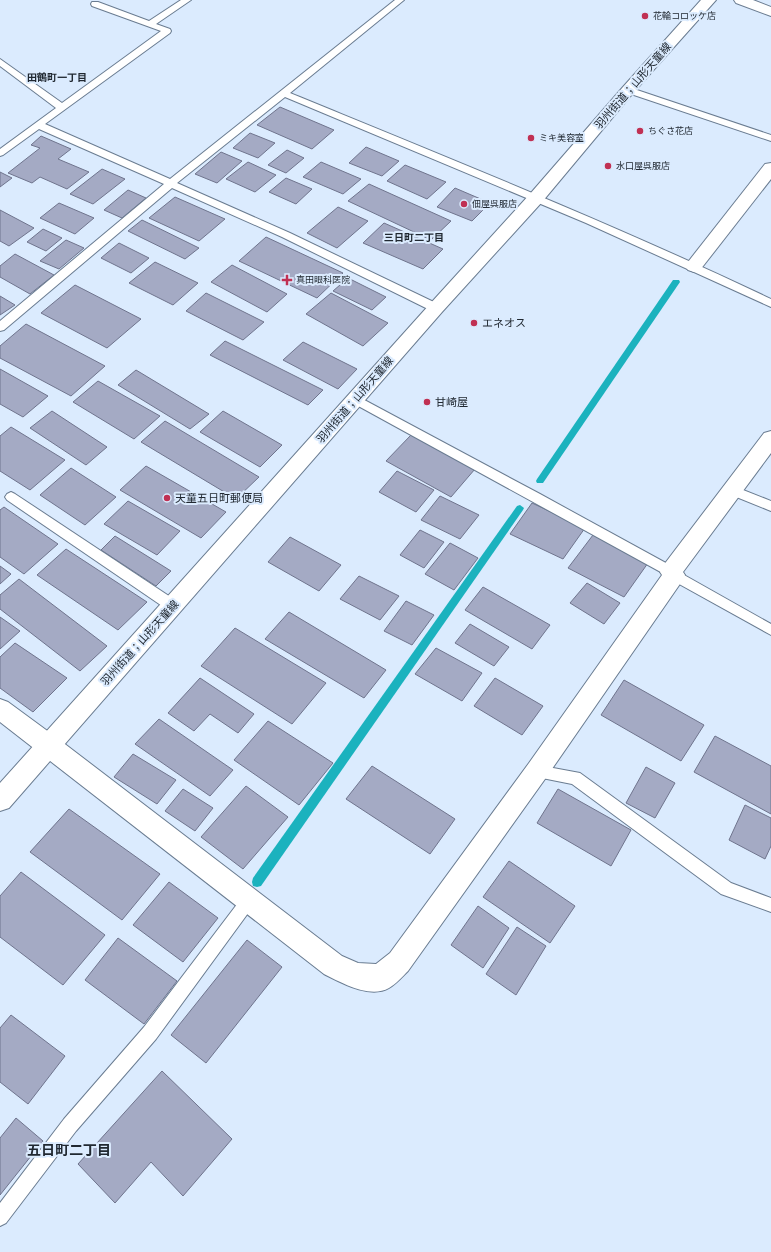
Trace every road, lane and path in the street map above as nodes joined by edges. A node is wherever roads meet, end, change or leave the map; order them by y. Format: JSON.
{"nodes":[{"id":1,"x":187,"y":0,"type":"edge"},
{"id":2,"x":400,"y":0,"type":"edge"},
{"id":3,"x":709,"y":0,"type":"edge"},
{"id":4,"x":741,"y":0,"type":"edge"},
{"id":5,"x":95,"y":4,"type":"dead end"},
{"id":6,"x":771,"y":12,"type":"edge"},
{"id":7,"x":150,"y":24,"type":"junction"},
{"id":8,"x":0,"y":62,"type":"edge"},
{"id":9,"x":628,"y":90,"type":"junction"},
{"id":10,"x":283,"y":93,"type":"junction"},
{"id":11,"x":61,"y":107,"type":"junction"},
{"id":12,"x":39,"y":125,"type":"junction"},
{"id":13,"x":771,"y":138,"type":"edge"},
{"id":14,"x":0,"y":152,"type":"edge"},
{"id":15,"x":771,"y":168,"type":"edge"},
{"id":16,"x":170,"y":184,"type":"junction"},
{"id":17,"x":536,"y":198,"type":"junction"},
{"id":18,"x":694,"y":266,"type":"junction"},
{"id":19,"x":771,"y":303,"type":"edge"},
{"id":20,"x":436,"y":308,"type":"junction"},
{"id":21,"x":0,"y":327,"type":"edge"},
{"id":22,"x":355,"y":399,"type":"junction"},
{"id":23,"x":771,"y":438,"type":"edge"},
{"id":24,"x":733,"y":491,"type":"junction"},
{"id":25,"x":11,"y":497,"type":"dead end"},
{"id":26,"x":771,"y":506,"type":"edge"},
{"id":27,"x":672,"y":574,"type":"junction"},
{"id":28,"x":174,"y":606,"type":"junction"},
{"id":29,"x":771,"y":630,"type":"edge"},
{"id":30,"x":0,"y":709,"type":"edge"},
{"id":31,"x":49,"y":745,"type":"junction"},
{"id":32,"x":537,"y":770,"type":"junction"},
{"id":33,"x":0,"y":800,"type":"edge"},
{"id":34,"x":249,"y":900,"type":"junction"},
{"id":35,"x":771,"y":905,"type":"edge"},
{"id":36,"x":0,"y":1217,"type":"edge"}],
"edges":[{"from":1,"to":7,"type":"lane"},
{"from":2,"to":10,"type":"lane"},
{"from":3,"to":9,"type":"main road","name":"羽州街道；山形天童線"},
{"from":4,"to":6,"type":"main road"},
{"from":5,"to":7,"type":"lane"},
{"from":7,"to":11,"type":"lane"},
{"from":8,"to":11,"type":"lane"},
{"from":9,"to":13,"type":"lane"},
{"from":9,"to":17,"type":"main road","name":"羽州街道；山形天童線"},
{"from":10,"to":16,"type":"lane"},
{"from":10,"to":17,"type":"lane"},
{"from":11,"to":12,"type":"lane"},
{"from":12,"to":14,"type":"lane"},
{"from":12,"to":16,"type":"lane"},
{"from":15,"to":18,"type":"main road"},
{"from":16,"to":20,"type":"lane"},
{"from":16,"to":21,"type":"lane"},
{"from":17,"to":18,"type":"lane"},
{"from":17,"to":20,"type":"main road","name":"羽州街道；山形天童線"},
{"from":18,"to":19,"type":"lane"},
{"from":20,"to":22,"type":"main road","name":"羽州街道；山形天童線"},
{"from":22,"to":27,"type":"lane"},
{"from":22,"to":28,"type":"main road","name":"羽州街道；山形天童線"},
{"from":23,"to":24,"type":"main road"},
{"from":24,"to":26,"type":"lane"},
{"from":24,"to":27,"type":"main road"},
{"from":25,"to":28,"type":"lane"},
{"from":27,"to":29,"type":"lane"},
{"from":27,"to":32,"type":"main road"},
{"from":28,"to":31,"type":"main road","name":"羽州街道；山形天童線"},
{"from":30,"to":31,"type":"main road"},
{"from":31,"to":33,"type":"main road","name":"羽州街道；山形天童線"},
{"from":31,"to":34,"type":"main road"},
{"from":32,"to":34,"type":"main road"},
{"from":32,"to":35,"type":"lane"},
{"from":34,"to":36,"type":"lane"}]}
